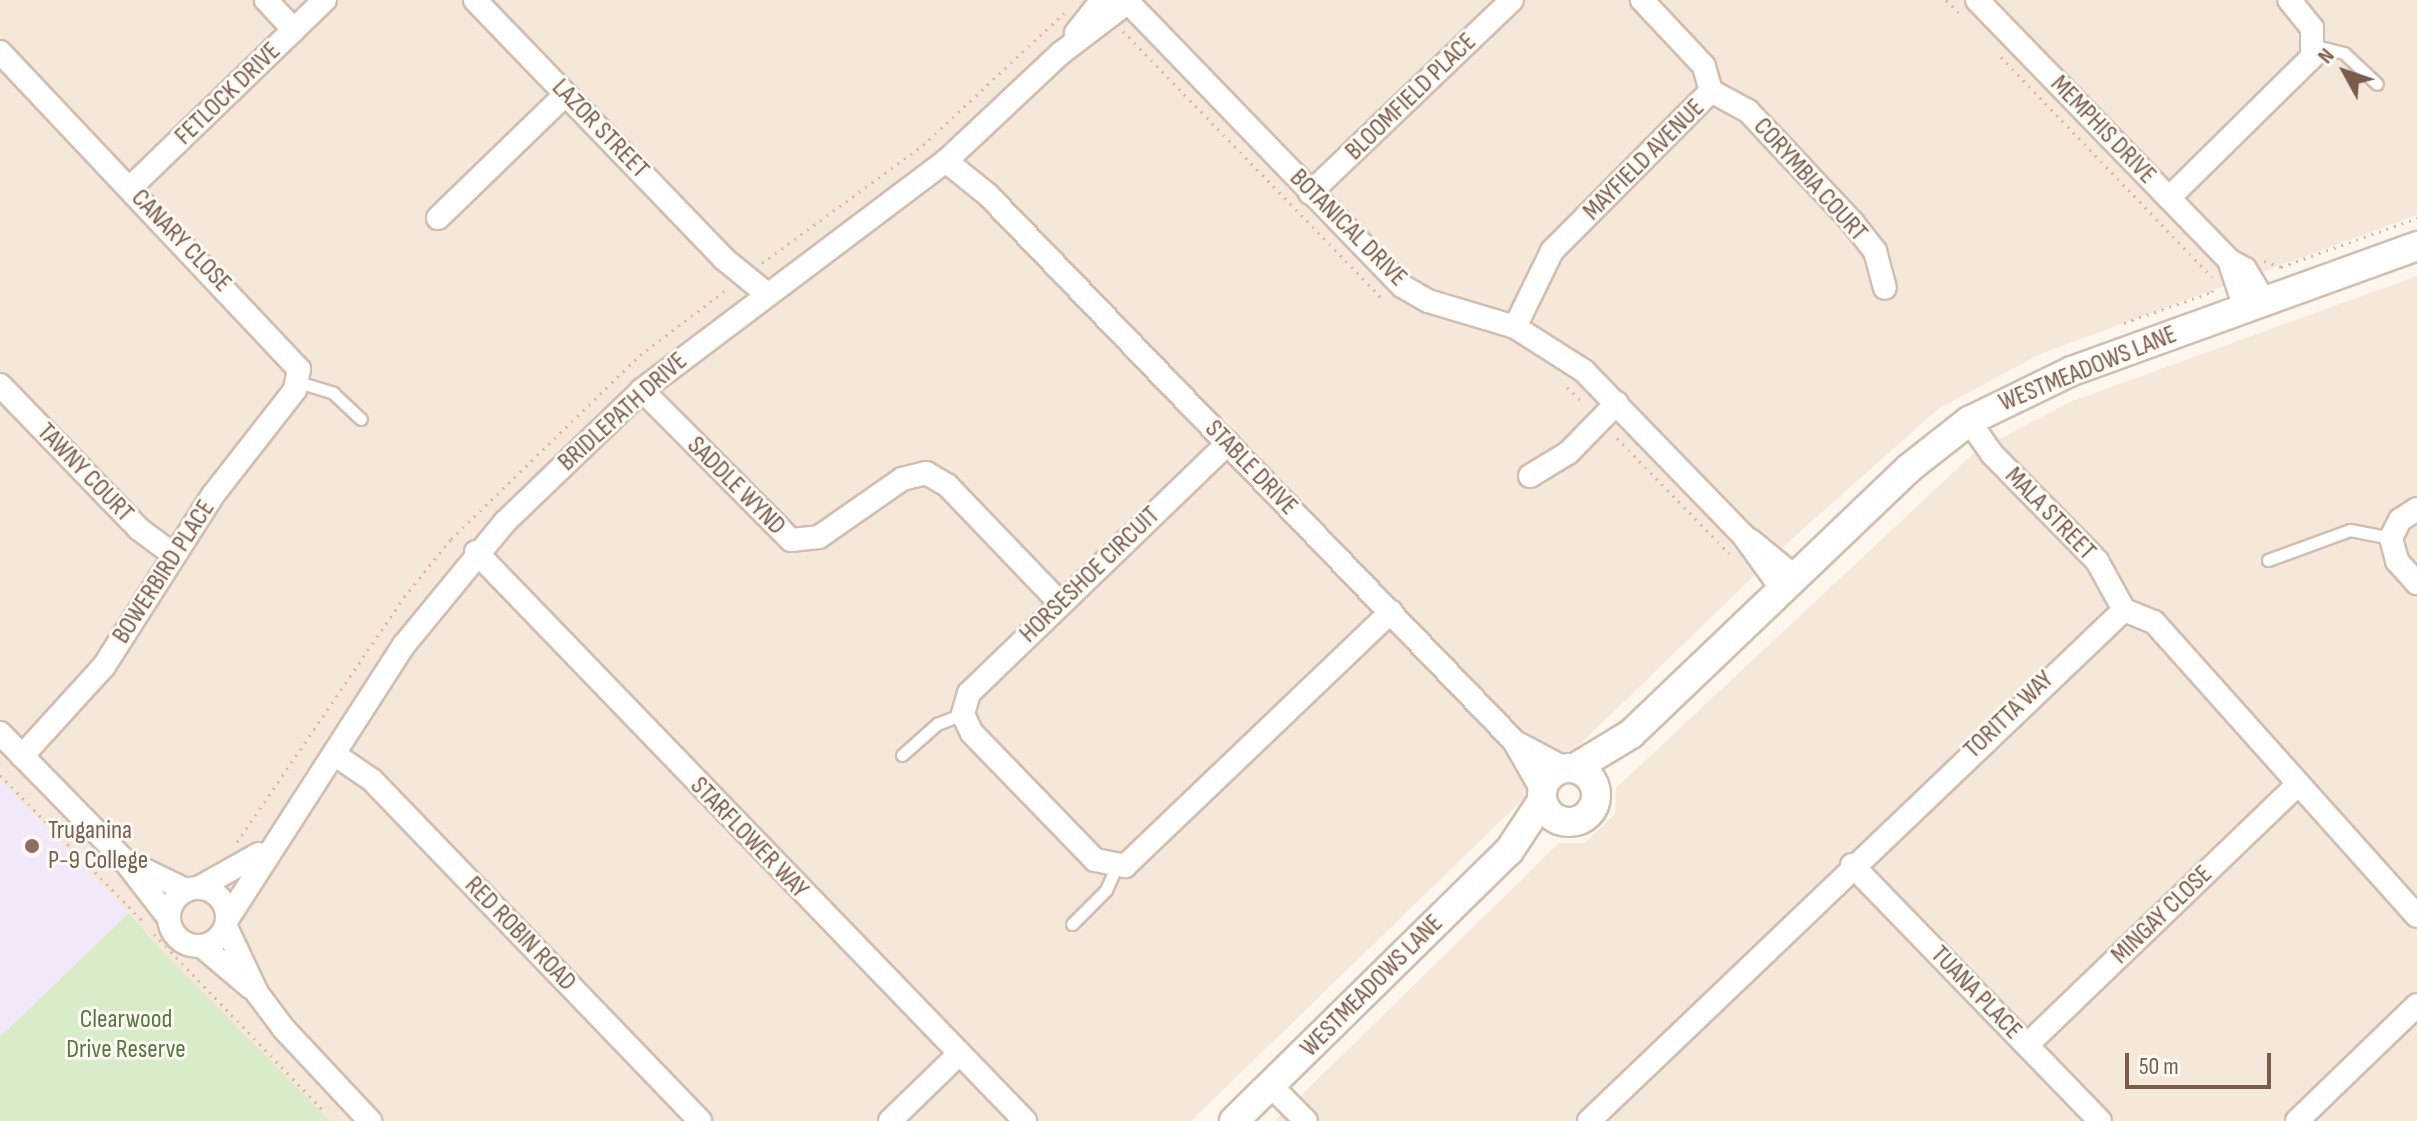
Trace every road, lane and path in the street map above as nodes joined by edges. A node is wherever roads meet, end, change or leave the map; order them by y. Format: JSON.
{"nodes":[{"id":1,"x":266,"y":0,"type":"edge"},
{"id":2,"x":325,"y":0,"type":"edge"},
{"id":3,"x":475,"y":0,"type":"edge"},
{"id":4,"x":1102,"y":0,"type":"edge"},
{"id":5,"x":1512,"y":0,"type":"edge"},
{"id":6,"x":1642,"y":0,"type":"edge"},
{"id":7,"x":1946,"y":0,"type":"edge"},
{"id":8,"x":1977,"y":0,"type":"edge"},
{"id":9,"x":2289,"y":0,"type":"edge"},
{"id":10,"x":1127,"y":1,"type":"edge"},
{"id":11,"x":1967,"y":22,"type":"dead end"},
{"id":12,"x":294,"y":30,"type":"junction"},
{"id":13,"x":2316,"y":46,"type":"junction"},
{"id":14,"x":0,"y":52,"type":"edge"},
{"id":15,"x":1061,"y":53,"type":"junction"},
{"id":16,"x":1999,"y":55,"type":"dead end"},
{"id":17,"x":2377,"y":84,"type":"dead end"},
{"id":18,"x":1711,"y":91,"type":"junction"},
{"id":19,"x":566,"y":94,"type":"junction"},
{"id":20,"x":952,"y":156,"type":"junction"},
{"id":21,"x":130,"y":188,"type":"junction"},
{"id":22,"x":1310,"y":193,"type":"junction"},
{"id":23,"x":2169,"y":198,"type":"junction"},
{"id":24,"x":438,"y":218,"type":"dead end"},
{"id":25,"x":2417,"y":218,"type":"edge"},
{"id":26,"x":2417,"y":246,"type":"edge"},
{"id":27,"x":2256,"y":253,"type":"dead end"},
{"id":28,"x":2229,"y":260,"type":"junction"},
{"id":29,"x":2212,"y":277,"type":"junction"},
{"id":30,"x":1885,"y":288,"type":"dead end"},
{"id":31,"x":761,"y":299,"type":"junction"},
{"id":32,"x":2254,"y":304,"type":"junction"},
{"id":33,"x":2124,"y":323,"type":"dead end"},
{"id":34,"x":1515,"y":327,"type":"junction"},
{"id":35,"x":298,"y":382,"type":"junction"},
{"id":36,"x":0,"y":385,"type":"edge"},
{"id":37,"x":642,"y":390,"type":"junction"},
{"id":38,"x":1617,"y":403,"type":"junction"},
{"id":39,"x":361,"y":419,"type":"dead end"},
{"id":40,"x":1969,"y":421,"type":"junction"},
{"id":41,"x":1228,"y":443,"type":"junction"},
{"id":42,"x":1530,"y":476,"type":"dead end"},
{"id":43,"x":2417,"y":509,"type":"edge"},
{"id":44,"x":2391,"y":538,"type":"junction"},
{"id":45,"x":476,"y":552,"type":"junction"},
{"id":46,"x":174,"y":555,"type":"junction"},
{"id":47,"x":2268,"y":560,"type":"dead end"},
{"id":48,"x":1788,"y":583,"type":"junction"},
{"id":49,"x":2417,"y":583,"type":"edge"},
{"id":50,"x":1061,"y":604,"type":"junction"},
{"id":51,"x":2124,"y":610,"type":"junction"},
{"id":52,"x":1391,"y":612,"type":"junction"},
{"id":53,"x":963,"y":714,"type":"junction"},
{"id":54,"x":0,"y":733,"type":"edge"},
{"id":55,"x":1631,"y":734,"type":"junction"},
{"id":56,"x":1514,"y":741,"type":"junction"},
{"id":57,"x":334,"y":754,"type":"junction"},
{"id":58,"x":902,"y":755,"type":"dead end"},
{"id":59,"x":22,"y":756,"type":"junction"},
{"id":60,"x":1570,"y":768,"type":"junction"},
{"id":61,"x":0,"y":775,"type":"edge"},
{"id":62,"x":2297,"y":785,"type":"junction"},
{"id":63,"x":1596,"y":792,"type":"junction"},
{"id":64,"x":1542,"y":795,"type":"junction"},
{"id":65,"x":1563,"y":822,"type":"junction"},
{"id":66,"x":267,"y":849,"type":"junction"},
{"id":67,"x":1509,"y":851,"type":"junction"},
{"id":68,"x":124,"y":860,"type":"junction"},
{"id":69,"x":1852,"y":865,"type":"junction"},
{"id":70,"x":1116,"y":868,"type":"junction"},
{"id":71,"x":192,"y":889,"type":"junction"},
{"id":72,"x":2417,"y":916,"type":"edge"},
{"id":73,"x":169,"y":918,"type":"junction"},
{"id":74,"x":227,"y":922,"type":"junction"},
{"id":75,"x":1072,"y":924,"type":"dead end"},
{"id":76,"x":203,"y":947,"type":"junction"},
{"id":77,"x":257,"y":993,"type":"junction"},
{"id":78,"x":2417,"y":1005,"type":"edge"},
{"id":79,"x":2027,"y":1045,"type":"junction"},
{"id":80,"x":959,"y":1054,"type":"junction"},
{"id":81,"x":1271,"y":1086,"type":"junction"},
{"id":82,"x":322,"y":1109,"type":"dead end"},
{"id":83,"x":370,"y":1121,"type":"edge"},
{"id":84,"x":700,"y":1121,"type":"edge"},
{"id":85,"x":890,"y":1121,"type":"edge"},
{"id":86,"x":1025,"y":1121,"type":"edge"},
{"id":87,"x":1234,"y":1121,"type":"edge"},
{"id":88,"x":1306,"y":1121,"type":"edge"},
{"id":89,"x":1589,"y":1121,"type":"edge"},
{"id":90,"x":2100,"y":1121,"type":"edge"},
{"id":91,"x":2297,"y":1121,"type":"edge"}],
"edges":[{"from":1,"to":12,"type":"street"},
{"from":2,"to":12,"type":"street","name":"FETLOCK DRIVE"},
{"from":3,"to":19,"type":"street","name":"LAZOR STREET"},
{"from":4,"to":15,"type":"street","name":"BRIDLEPATH DRIVE"},
{"from":5,"to":22,"type":"street","name":"BLOOMFIELD PLACE"},
{"from":6,"to":18,"type":"street","name":"MAYFIELD AVENUE"},
{"from":7,"to":11,"type":"path"},
{"from":8,"to":23,"type":"street","name":"MEMPHIS DRIVE"},
{"from":9,"to":13,"type":"street"},
{"from":10,"to":15,"type":"street","name":"BRIDLEPATH DRIVE"},
{"from":10,"to":22,"type":"street","name":"BOTANICAL DRIVE"},
{"from":12,"to":21,"type":"street","name":"FETLOCK DRIVE"},
{"from":13,"to":17,"type":"lane"},
{"from":13,"to":23,"type":"street"},
{"from":14,"to":21,"type":"street","name":"CANARY CLOSE"},
{"from":15,"to":20,"type":"street","name":"BRIDLEPATH DRIVE"},
{"from":16,"to":29,"type":"path"},
{"from":18,"to":30,"type":"street","name":"CORYMBIA COURT"},
{"from":18,"to":34,"type":"street","name":"MAYFIELD AVENUE"},
{"from":19,"to":24,"type":"street"},
{"from":19,"to":31,"type":"street","name":"LAZOR STREET"},
{"from":20,"to":31,"type":"street","name":"BRIDLEPATH DRIVE"},
{"from":20,"to":41,"type":"street","name":"STABLE DRIVE"},
{"from":21,"to":35,"type":"street","name":"CANARY CLOSE"},
{"from":22,"to":34,"type":"street","name":"BOTANICAL DRIVE"},
{"from":23,"to":28,"type":"street","name":"MEMPHIS DRIVE"},
{"from":25,"to":27,"type":"path"},
{"from":26,"to":32,"type":"street","name":"WESTMEADOWS LANE"},
{"from":28,"to":29,"type":"path"},
{"from":28,"to":32,"type":"street","name":"MEMPHIS DRIVE"},
{"from":29,"to":33,"type":"path"},
{"from":31,"to":37,"type":"street","name":"BRIDLEPATH DRIVE"},
{"from":32,"to":40,"type":"street","name":"WESTMEADOWS LANE"},
{"from":34,"to":38,"type":"street","name":"BOTANICAL DRIVE"},
{"from":35,"to":39,"type":"lane"},
{"from":35,"to":46,"type":"street","name":"BOWERBIRD PLACE"},
{"from":36,"to":46,"type":"street","name":"TAWNY COURT"},
{"from":37,"to":45,"type":"street","name":"BRIDLEPATH DRIVE"},
{"from":37,"to":50,"type":"street","name":"SADDLE WYND"},
{"from":38,"to":42,"type":"street"},
{"from":38,"to":48,"type":"street","name":"BOTANICAL DRIVE"},
{"from":40,"to":48,"type":"street","name":"WESTMEADOWS LANE"},
{"from":40,"to":51,"type":"street","name":"MALA STREET"},
{"from":41,"to":50,"type":"street","name":"HORSESHOE CIRCUIT"},
{"from":41,"to":52,"type":"street","name":"STABLE DRIVE"},
{"from":43,"to":44,"type":"street"},
{"from":44,"to":47,"type":"lane"},
{"from":44,"to":49,"type":"street"},
{"from":45,"to":57,"type":"street","name":"BRIDLEPATH DRIVE"},
{"from":45,"to":80,"type":"street","name":"STARFLOWER WAY"},
{"from":46,"to":59,"type":"street","name":"BOWERBIRD PLACE"},
{"from":48,"to":55,"type":"street","name":"WESTMEADOWS LANE"},
{"from":50,"to":53,"type":"street","name":"HORSESHOE CIRCUIT"},
{"from":51,"to":62,"type":"street"},
{"from":51,"to":69,"type":"street","name":"TORITTA WAY"},
{"from":52,"to":56,"type":"street","name":"STABLE DRIVE"},
{"from":52,"to":70,"type":"street"},
{"from":53,"to":58,"type":"lane"},
{"from":53,"to":70,"type":"street"},
{"from":54,"to":59,"type":"street"},
{"from":55,"to":60,"type":"street","name":"WESTMEADOWS LANE"},
{"from":55,"to":63,"type":"street","name":"WESTMEADOWS LANE"},
{"from":56,"to":60,"type":"street","name":"STABLE DRIVE"},
{"from":56,"to":64,"type":"street","name":"STABLE DRIVE"},
{"from":57,"to":66,"type":"street","name":"BRIDLEPATH DRIVE"},
{"from":57,"to":84,"type":"street","name":"RED ROBIN ROAD"},
{"from":59,"to":68,"type":"street"},
{"from":60,"to":63,"type":"street"},
{"from":60,"to":64,"type":"street"},
{"from":61,"to":82,"type":"path"},
{"from":62,"to":72,"type":"street"},
{"from":62,"to":79,"type":"street","name":"MINGAY CLOSE"},
{"from":63,"to":65,"type":"street"},
{"from":64,"to":65,"type":"street"},
{"from":64,"to":67,"type":"street","name":"WESTMEADOWS LANE"},
{"from":65,"to":67,"type":"street","name":"WESTMEADOWS LANE"},
{"from":66,"to":71,"type":"street","name":"BRIDLEPATH DRIVE"},
{"from":66,"to":74,"type":"street","name":"BRIDLEPATH DRIVE"},
{"from":67,"to":81,"type":"street","name":"WESTMEADOWS LANE"},
{"from":68,"to":71,"type":"street"},
{"from":68,"to":73,"type":"street"},
{"from":69,"to":79,"type":"street","name":"TUANA PLACE"},
{"from":69,"to":89,"type":"street","name":"TORITTA WAY"},
{"from":70,"to":75,"type":"lane"},
{"from":71,"to":73,"type":"street"},
{"from":71,"to":74,"type":"street"},
{"from":73,"to":76,"type":"street"},
{"from":74,"to":76,"type":"street"},
{"from":74,"to":77,"type":"street"},
{"from":76,"to":77,"type":"street"},
{"from":77,"to":83,"type":"street"},
{"from":78,"to":91,"type":"street"},
{"from":79,"to":90,"type":"street","name":"TUANA PLACE"},
{"from":80,"to":85,"type":"street"},
{"from":80,"to":86,"type":"street","name":"STARFLOWER WAY"},
{"from":81,"to":87,"type":"street","name":"WESTMEADOWS LANE"},
{"from":81,"to":88,"type":"street"}]}
